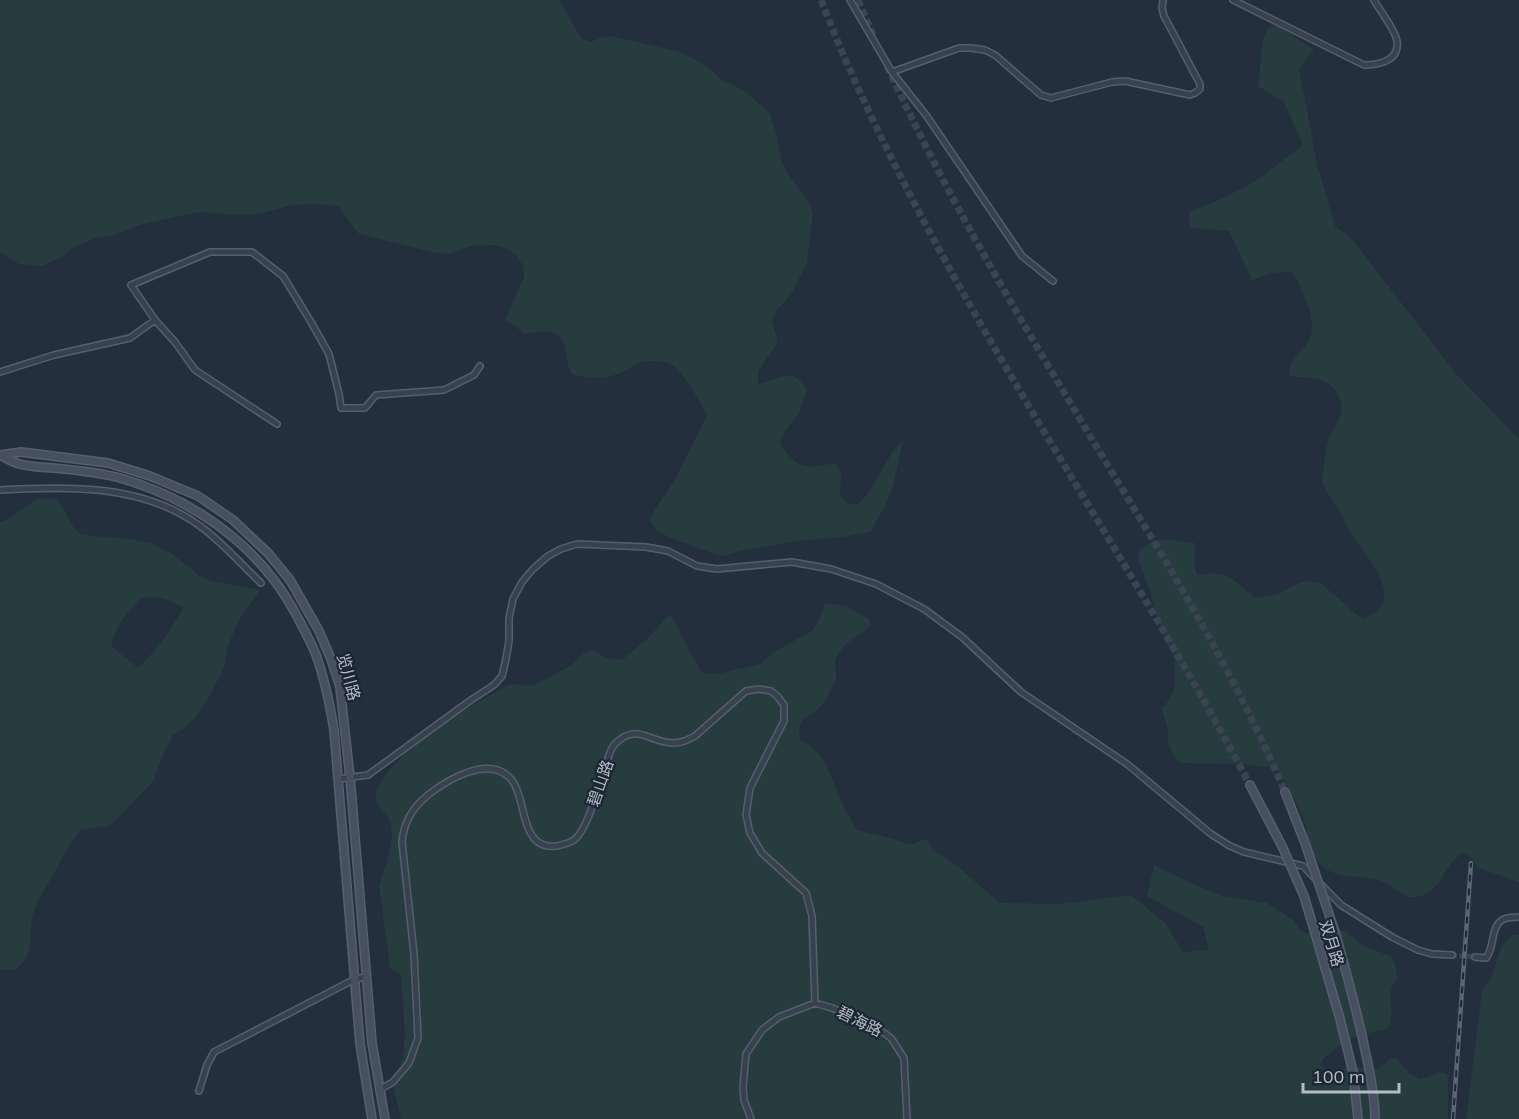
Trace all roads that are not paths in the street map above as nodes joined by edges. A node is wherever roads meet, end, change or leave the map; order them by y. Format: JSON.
{"nodes":[{"id":1,"x":850,"y":0,"type":"edge"},
{"id":2,"x":1163,"y":0,"type":"edge"},
{"id":3,"x":1233,"y":0,"type":"edge"},
{"id":4,"x":1374,"y":0,"type":"edge"},
{"id":5,"x":892,"y":72,"type":"junction"},
{"id":6,"x":1053,"y":281,"type":"dead end"},
{"id":7,"x":155,"y":320,"type":"junction"},
{"id":8,"x":480,"y":366,"type":"dead end"},
{"id":9,"x":0,"y":372,"type":"edge"},
{"id":10,"x":276,"y":424,"type":"dead end"},
{"id":11,"x":0,"y":455,"type":"edge"},
{"id":12,"x":0,"y":490,"type":"edge"},
{"id":13,"x":283,"y":570,"type":"junction"},
{"id":14,"x":273,"y":578,"type":"junction"},
{"id":15,"x":261,"y":583,"type":"dead end"},
{"id":16,"x":350,"y":777,"type":"junction"},
{"id":17,"x":338,"y":779,"type":"junction"},
{"id":18,"x":1250,"y":785,"type":"tunnel mouth"},
{"id":19,"x":1285,"y":792,"type":"tunnel mouth"},
{"id":20,"x":1519,"y":917,"type":"edge"},
{"id":21,"x":1452,"y":955,"type":"tunnel mouth"},
{"id":22,"x":1475,"y":957,"type":"dead end"},
{"id":23,"x":366,"y":977,"type":"junction"},
{"id":24,"x":355,"y":979,"type":"junction"},
{"id":25,"x":815,"y":1003,"type":"junction"},
{"id":26,"x":380,"y":1090,"type":"junction"},
{"id":27,"x":199,"y":1091,"type":"dead end"},
{"id":28,"x":372,"y":1119,"type":"edge"},
{"id":29,"x":385,"y":1119,"type":"edge"},
{"id":30,"x":751,"y":1119,"type":"edge"},
{"id":31,"x":907,"y":1119,"type":"edge"},
{"id":32,"x":1358,"y":1119,"type":"edge"},
{"id":33,"x":1376,"y":1119,"type":"edge"}],
"edges":[{"from":1,"to":5,"type":"street"},
{"from":2,"to":5,"type":"street"},
{"from":3,"to":4,"type":"street"},
{"from":5,"to":6,"type":"street"},
{"from":7,"to":8,"type":"street"},
{"from":7,"to":9,"type":"street"},
{"from":7,"to":10,"type":"street"},
{"from":11,"to":13,"type":"street","name":"览川路"},
{"from":11,"to":14,"type":"street","name":"览川路"},
{"from":12,"to":15,"type":"street"},
{"from":13,"to":14,"type":"street"},
{"from":13,"to":16,"type":"street","name":"览川路"},
{"from":14,"to":17,"type":"street","name":"览川路"},
{"from":16,"to":17,"type":"street"},
{"from":16,"to":21,"type":"street"},
{"from":16,"to":23,"type":"street","name":"览川路"},
{"from":17,"to":24,"type":"street","name":"览川路"},
{"from":18,"to":32,"type":"street","name":"双月路","bridge":true},
{"from":19,"to":33,"type":"street","name":"双月路","bridge":true},
{"from":20,"to":22,"type":"street"},
{"from":23,"to":24,"type":"street"},
{"from":23,"to":26,"type":"street","name":"览川路"},
{"from":24,"to":27,"type":"street"},
{"from":24,"to":28,"type":"street","name":"览川路"},
{"from":25,"to":26,"type":"street","name":"碧山路"},
{"from":25,"to":30,"type":"street"},
{"from":25,"to":31,"type":"street","name":"碧海路"},
{"from":26,"to":29,"type":"street","name":"览川路"}]}
